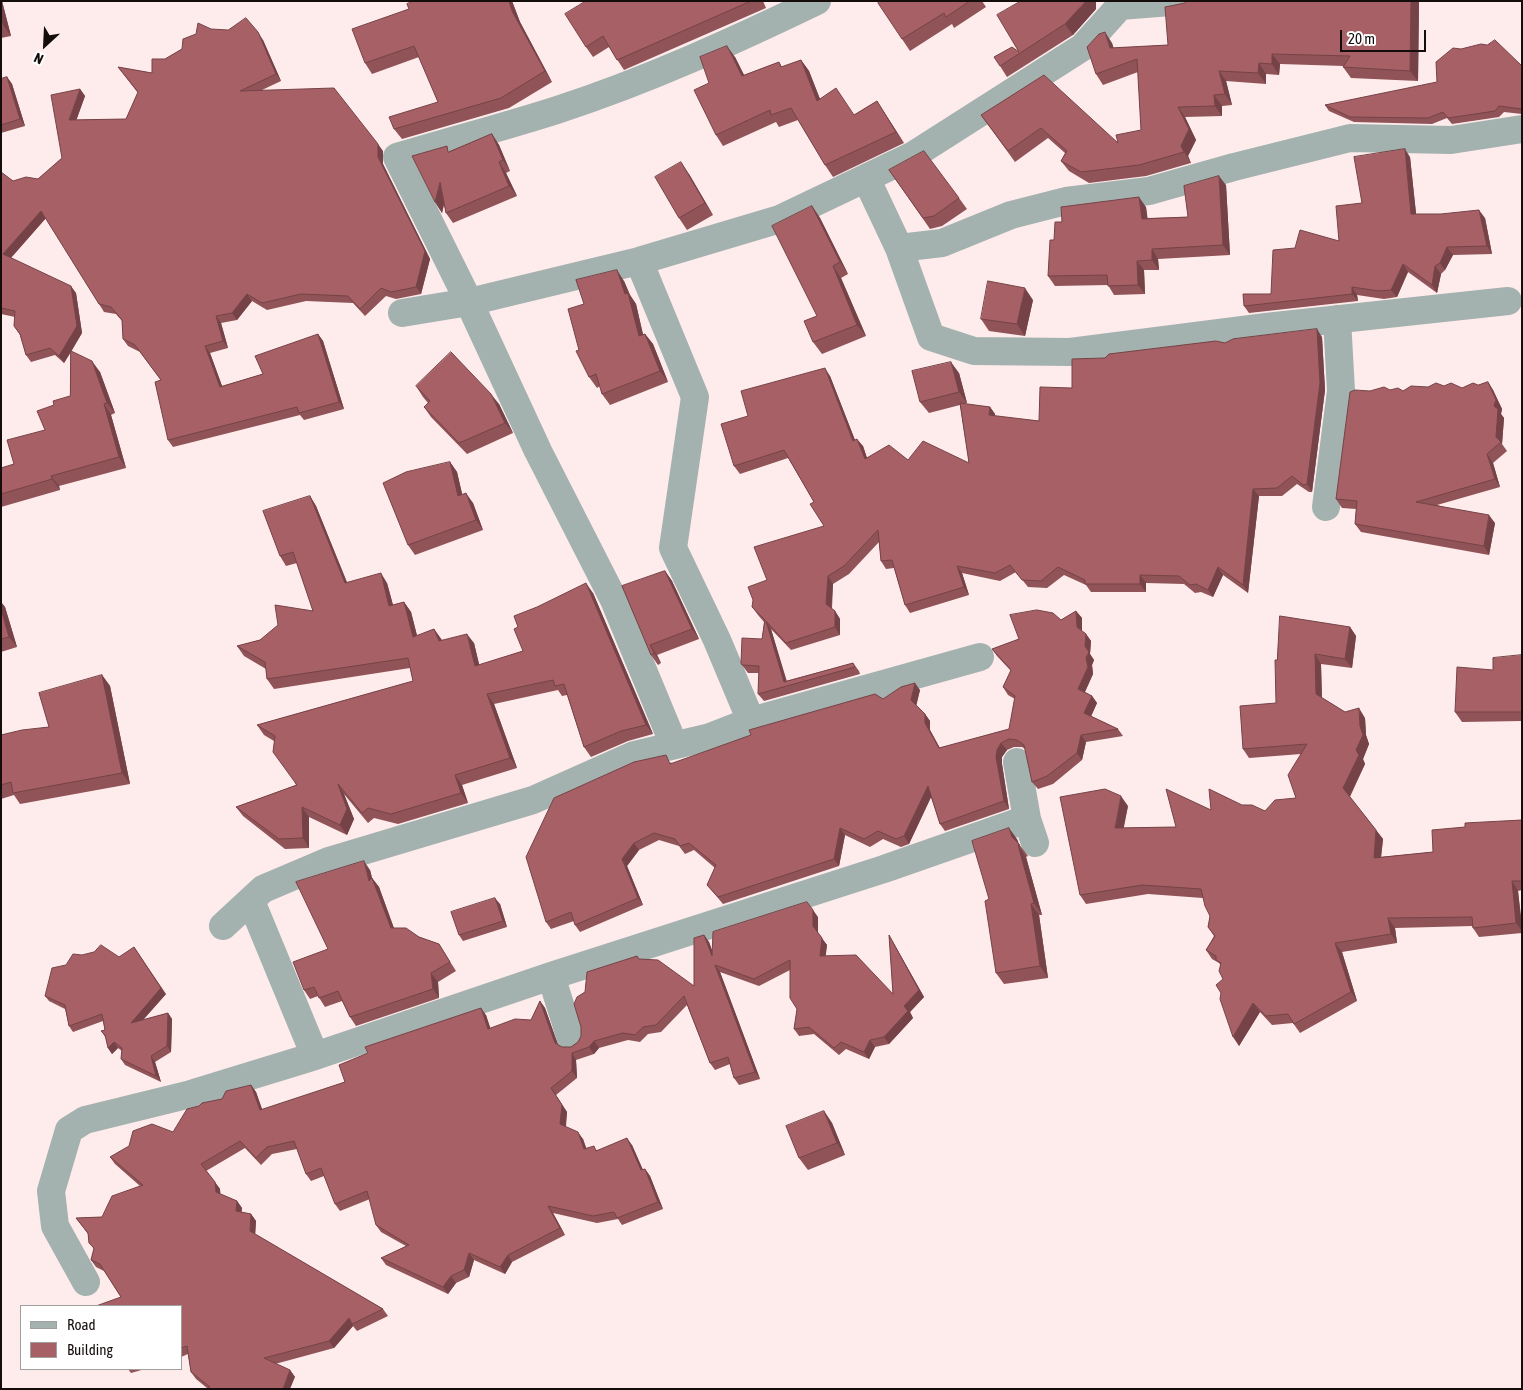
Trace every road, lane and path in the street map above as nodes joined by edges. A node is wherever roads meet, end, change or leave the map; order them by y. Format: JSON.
{"nodes":[{"id":1,"x":817,"y":1,"type":"edge"},
{"id":2,"x":1183,"y":1,"type":"edge"},
{"id":3,"x":1522,"y":129,"type":"edge"},
{"id":4,"x":866,"y":178,"type":"junction"},
{"id":5,"x":898,"y":248,"type":"junction"},
{"id":6,"x":639,"y":261,"type":"junction"},
{"id":7,"x":1508,"y":301,"type":"dead end"},
{"id":8,"x":468,"y":302,"type":"junction"},
{"id":9,"x":402,"y":313,"type":"dead end"},
{"id":10,"x":1337,"y":319,"type":"junction"},
{"id":11,"x":1326,"y":507,"type":"dead end"},
{"id":12,"x":980,"y":657,"type":"dead end"},
{"id":13,"x":751,"y":721,"type":"junction"},
{"id":14,"x":674,"y":746,"type":"junction"},
{"id":15,"x":1017,"y":762,"type":"dead end"},
{"id":16,"x":251,"y":900,"type":"junction"},
{"id":17,"x":223,"y":926,"type":"dead end"},
{"id":18,"x":551,"y":976,"type":"junction"},
{"id":19,"x":571,"y":1039,"type":"dead end"},
{"id":20,"x":315,"y":1056,"type":"junction"},
{"id":21,"x":86,"y":1282,"type":"dead end"}],
"edges":[{"from":1,"to":8,"type":"street"},
{"from":2,"to":4,"type":"street"},
{"from":3,"to":5,"type":"street"},
{"from":4,"to":5,"type":"street"},
{"from":4,"to":6,"type":"street"},
{"from":5,"to":10,"type":"street"},
{"from":6,"to":8,"type":"street"},
{"from":6,"to":13,"type":"street"},
{"from":7,"to":10,"type":"street"},
{"from":8,"to":9,"type":"street"},
{"from":8,"to":14,"type":"street"},
{"from":10,"to":11,"type":"street"},
{"from":12,"to":13,"type":"street"},
{"from":13,"to":14,"type":"street"},
{"from":14,"to":16,"type":"street"},
{"from":15,"to":18,"type":"street"},
{"from":16,"to":17,"type":"street"},
{"from":16,"to":20,"type":"street"},
{"from":18,"to":19,"type":"street"},
{"from":18,"to":20,"type":"street"},
{"from":20,"to":21,"type":"street"}]}
